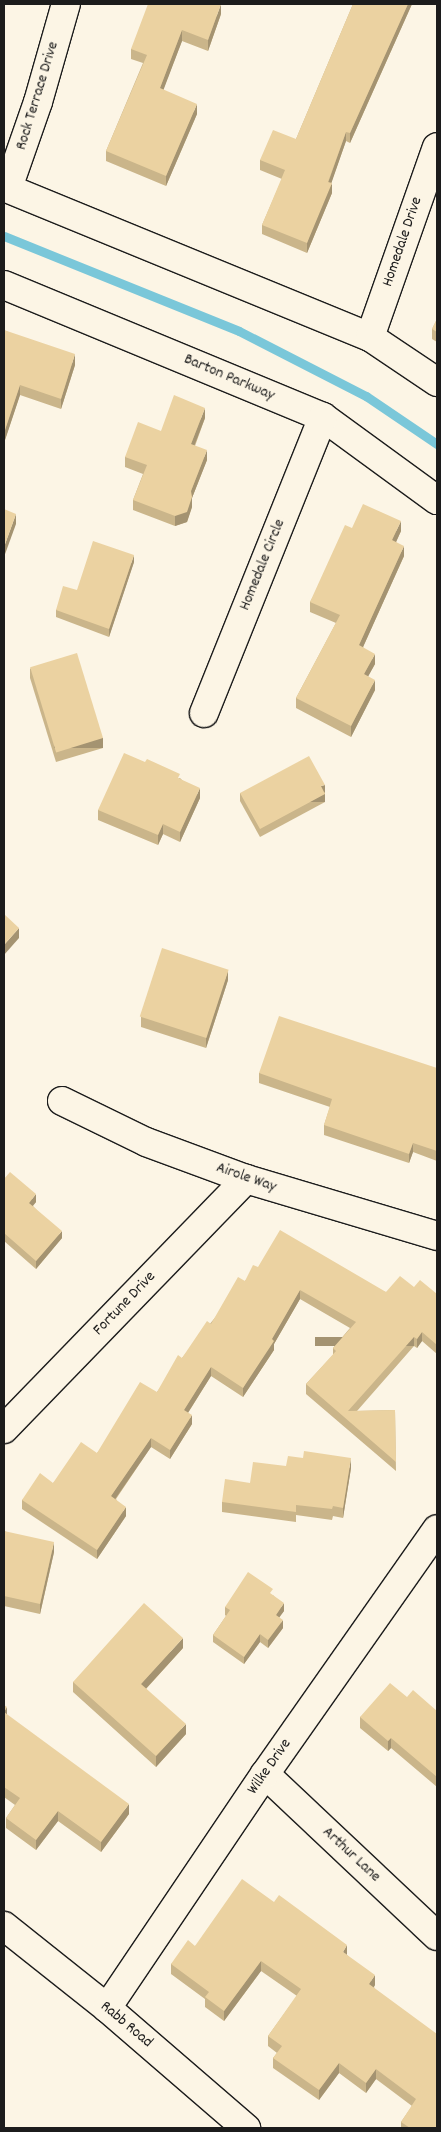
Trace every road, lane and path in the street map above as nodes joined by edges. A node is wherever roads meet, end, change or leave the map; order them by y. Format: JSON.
{"nodes":[{"id":1,"x":66,"y":4,"type":"edge"},
{"id":2,"x":437,"y":147,"type":"edge"},
{"id":3,"x":6,"y":188,"type":"edge"},
{"id":4,"x":4,"y":285,"type":"edge"},
{"id":5,"x":370,"y":337,"type":"junction"},
{"id":6,"x":437,"y":382,"type":"edge"},
{"id":7,"x":323,"y":417,"type":"junction"},
{"id":8,"x":437,"y":500,"type":"edge"},
{"id":9,"x":204,"y":712,"type":"dead end"},
{"id":10,"x":62,"y":1101,"type":"dead end"},
{"id":11,"x":246,"y":1179,"type":"junction"},
{"id":12,"x":437,"y":1236,"type":"edge"},
{"id":13,"x":4,"y":1429,"type":"edge"},
{"id":14,"x":437,"y":1529,"type":"edge"},
{"id":15,"x":265,"y":1774,"type":"junction"},
{"id":16,"x":4,"y":1926,"type":"edge"},
{"id":17,"x":437,"y":1936,"type":"edge"},
{"id":18,"x":107,"y":2008,"type":"junction"},
{"id":19,"x":246,"y":2128,"type":"edge"}],
"edges":[{"from":1,"to":3,"type":"street","name":"Rock Terrace Drive"},
{"from":2,"to":5,"type":"street","name":"Homedale Drive"},
{"from":3,"to":5,"type":"street"},
{"from":4,"to":7,"type":"street","name":"Barton Parkway"},
{"from":5,"to":6,"type":"street"},
{"from":7,"to":8,"type":"street","name":"Barton Parkway"},
{"from":7,"to":9,"type":"street","name":"Homedale Circle"},
{"from":10,"to":11,"type":"street","name":"Airole Way"},
{"from":11,"to":12,"type":"street","name":"Airole Way"},
{"from":11,"to":13,"type":"street","name":"Fortune Drive"},
{"from":14,"to":15,"type":"street","name":"Wilke Drive"},
{"from":15,"to":17,"type":"street","name":"Arthur Lane"},
{"from":15,"to":18,"type":"street","name":"Wilke Drive"},
{"from":16,"to":18,"type":"street","name":"Rabb Road"},
{"from":18,"to":19,"type":"street","name":"Rabb Road"}]}
